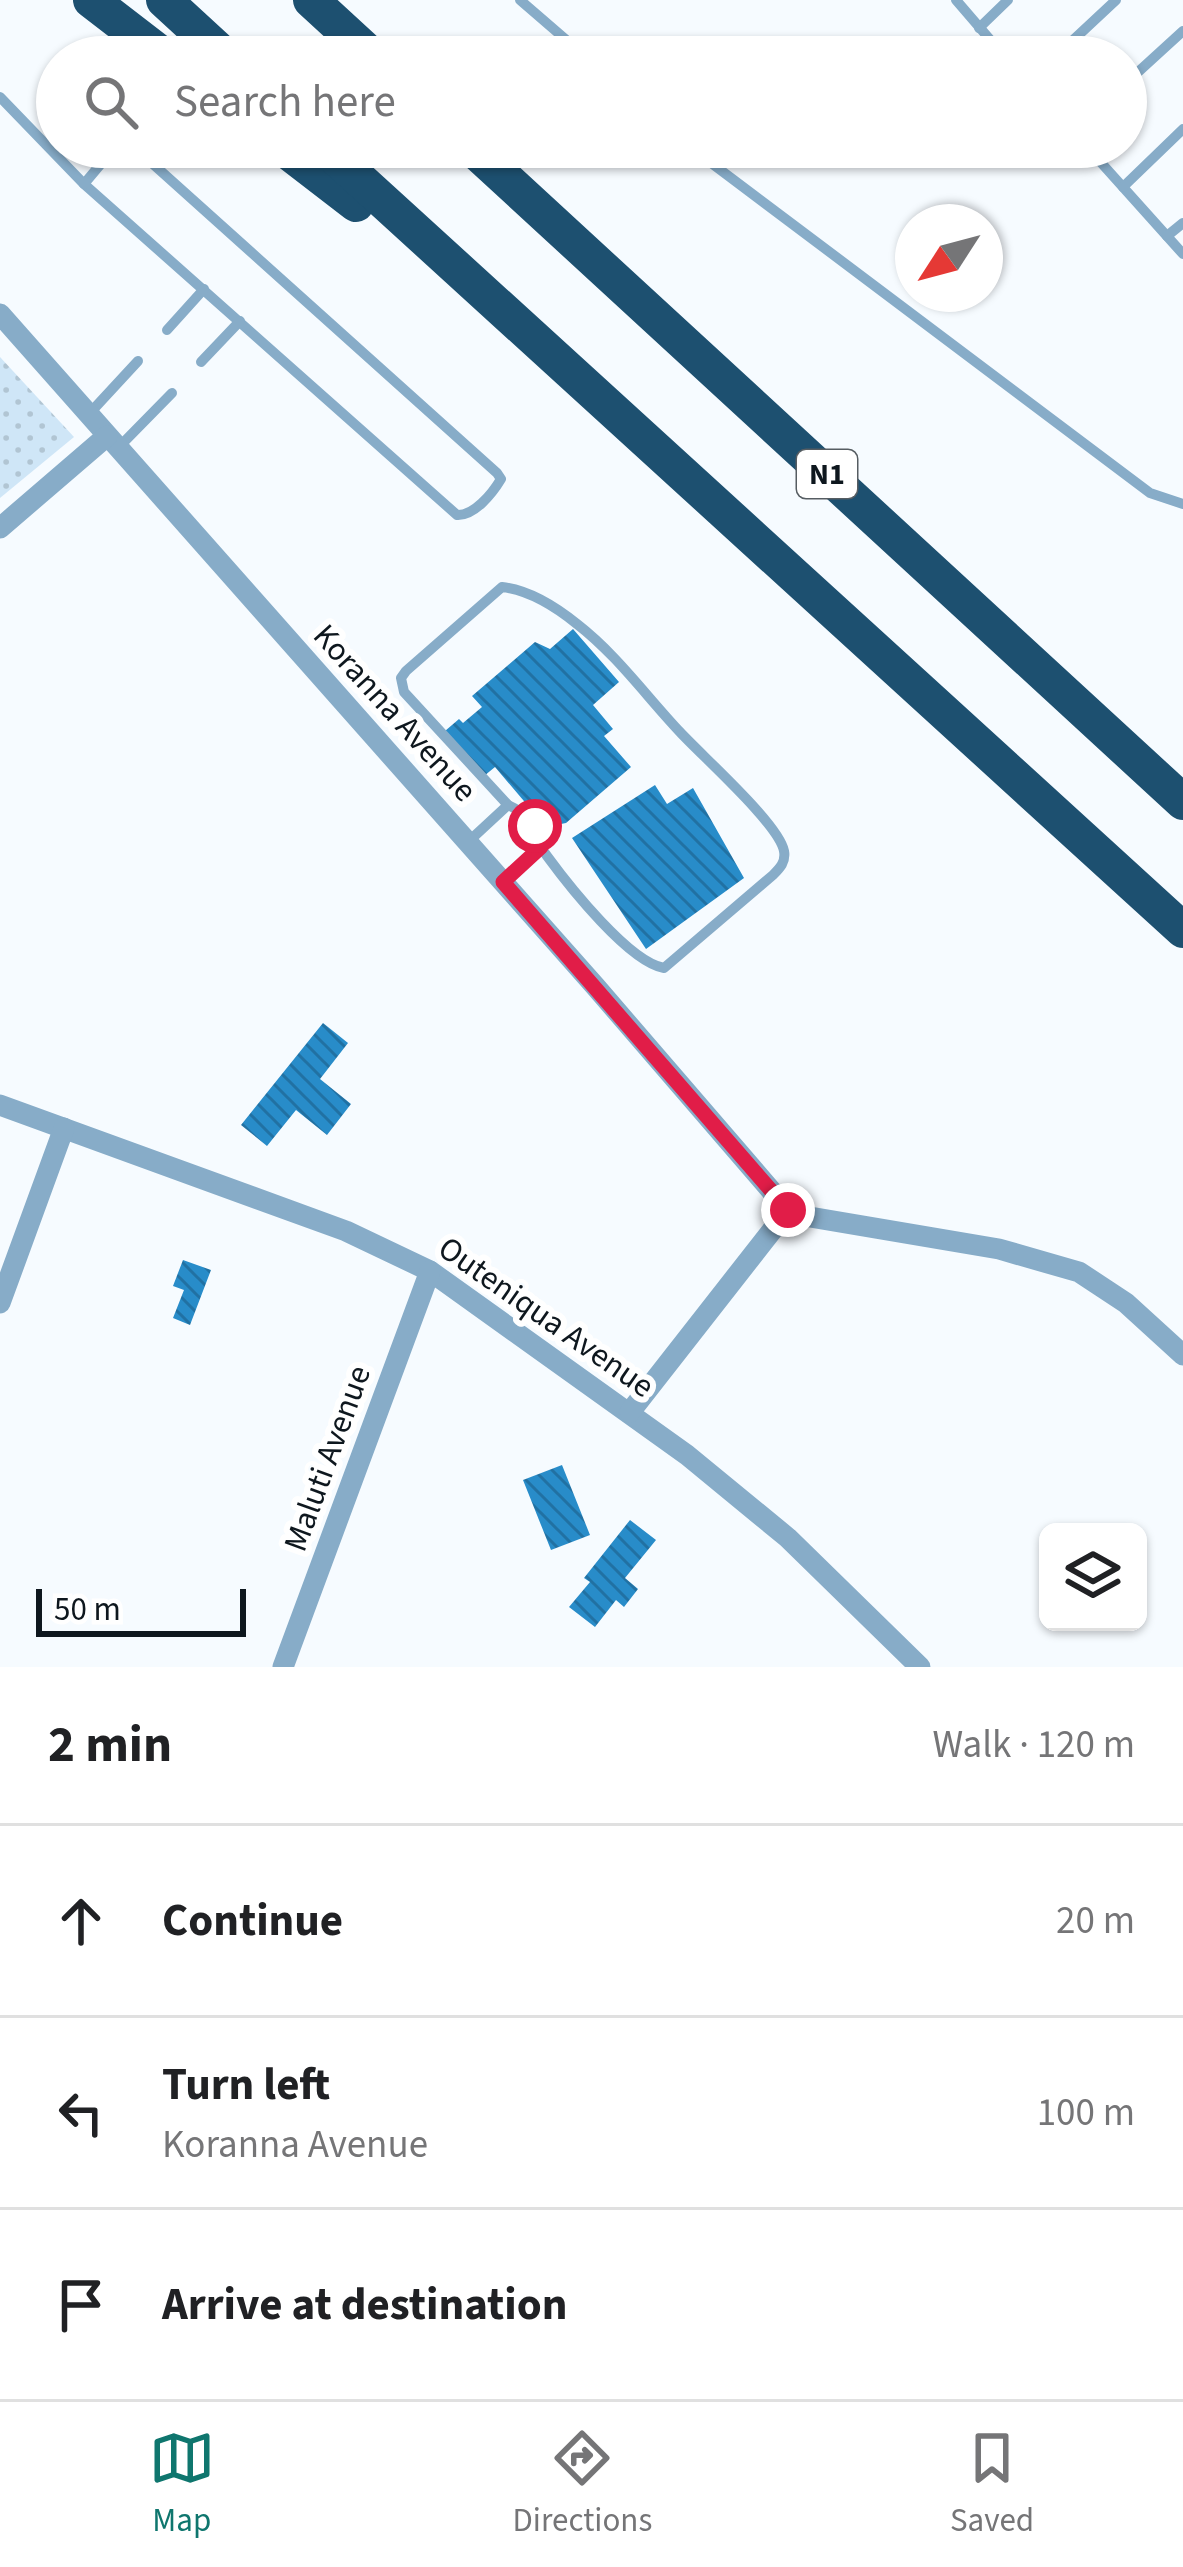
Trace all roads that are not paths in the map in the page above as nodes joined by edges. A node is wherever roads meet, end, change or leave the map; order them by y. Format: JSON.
{"nodes":[{"id":1,"x":91,"y":0,"type":"edge"},
{"id":2,"x":164,"y":0,"type":"edge"},
{"id":3,"x":310,"y":0,"type":"edge"},
{"id":4,"x":520,"y":0,"type":"edge"},
{"id":5,"x":956,"y":0,"type":"edge"},
{"id":6,"x":1008,"y":0,"type":"edge"},
{"id":7,"x":1116,"y":0,"type":"edge"},
{"id":8,"x":979,"y":28,"type":"junction"},
{"id":9,"x":1183,"y":32,"type":"edge"},
{"id":10,"x":138,"y":36,"type":"edge"},
{"id":11,"x":203,"y":36,"type":"edge"},
{"id":12,"x":350,"y":36,"type":"edge"},
{"id":13,"x":562,"y":36,"type":"edge"},
{"id":14,"x":986,"y":36,"type":"edge"},
{"id":15,"x":1077,"y":36,"type":"edge"},
{"id":16,"x":1147,"y":64,"type":"edge"},
{"id":17,"x":0,"y":97,"type":"edge"},
{"id":18,"x":1183,"y":129,"type":"edge"},
{"id":19,"x":36,"y":134,"type":"edge"},
{"id":20,"x":1147,"y":164,"type":"edge"},
{"id":21,"x":69,"y":168,"type":"edge"},
{"id":22,"x":97,"y":168,"type":"edge"},
{"id":23,"x":157,"y":168,"type":"edge"},
{"id":24,"x":309,"y":168,"type":"edge"},
{"id":25,"x":348,"y":168,"type":"edge"},
{"id":26,"x":493,"y":168,"type":"edge"},
{"id":27,"x":718,"y":168,"type":"edge"},
{"id":28,"x":1105,"y":168,"type":"edge"},
{"id":29,"x":1143,"y":168,"type":"edge"},
{"id":30,"x":84,"y":184,"type":"junction"},
{"id":31,"x":1123,"y":188,"type":"junction"},
{"id":32,"x":1183,"y":223,"type":"edge"},
{"id":33,"x":1167,"y":236,"type":"junction"},
{"id":34,"x":1183,"y":254,"type":"edge"},
{"id":35,"x":204,"y":289,"type":"junction"},
{"id":36,"x":0,"y":314,"type":"edge"},
{"id":37,"x":240,"y":321,"type":"junction"},
{"id":38,"x":167,"y":330,"type":"dead end"},
{"id":39,"x":553,"y":356,"type":"junction"},
{"id":40,"x":138,"y":361,"type":"dead end"},
{"id":41,"x":201,"y":362,"type":"dead end"},
{"id":42,"x":172,"y":393,"type":"dead end"},
{"id":43,"x":89,"y":414,"type":"junction"},
{"id":44,"x":113,"y":442,"type":"junction"},
{"id":45,"x":1183,"y":504,"type":"edge"},
{"id":46,"x":0,"y":528,"type":"edge"},
{"id":47,"x":1183,"y":802,"type":"edge"},
{"id":48,"x":508,"y":805,"type":"junction"},
{"id":49,"x":468,"y":842,"type":"junction"},
{"id":50,"x":541,"y":847,"type":"junction"},
{"id":51,"x":503,"y":882,"type":"junction"},
{"id":52,"x":1183,"y":930,"type":"edge"},
{"id":53,"x":0,"y":1105,"type":"edge"},
{"id":54,"x":64,"y":1128,"type":"junction"},
{"id":55,"x":788,"y":1210,"type":"junction"},
{"id":56,"x":430,"y":1271,"type":"junction"},
{"id":57,"x":0,"y":1303,"type":"edge"},
{"id":58,"x":1183,"y":1355,"type":"edge"},
{"id":59,"x":630,"y":1412,"type":"junction"},
{"id":60,"x":284,"y":1667,"type":"edge"},
{"id":61,"x":920,"y":1667,"type":"edge"}],
"edges":[{"from":1,"to":10,"type":"highway"},
{"from":2,"to":11,"type":"highway"},
{"from":3,"to":12,"type":"highway"},
{"from":4,"to":13,"type":"lane"},
{"from":5,"to":8,"type":"lane"},
{"from":6,"to":8,"type":"lane"},
{"from":7,"to":15,"type":"lane"},
{"from":8,"to":14,"type":"lane"},
{"from":9,"to":16,"type":"lane"},
{"from":17,"to":19,"type":"lane"},
{"from":18,"to":20,"type":"lane"},
{"from":21,"to":30,"type":"lane"},
{"from":22,"to":30,"type":"lane"},
{"from":23,"to":37,"type":"lane"},
{"from":24,"to":39,"type":"highway"},
{"from":25,"to":39,"type":"highway"},
{"from":26,"to":47,"type":"highway","number":"N1"},
{"from":27,"to":45,"type":"lane"},
{"from":28,"to":31,"type":"lane"},
{"from":29,"to":31,"type":"lane"},
{"from":30,"to":35,"type":"lane"},
{"from":31,"to":33,"type":"lane"},
{"from":32,"to":33,"type":"lane"},
{"from":33,"to":34,"type":"lane"},
{"from":35,"to":37,"type":"lane"},
{"from":35,"to":38,"type":"lane"},
{"from":36,"to":43,"type":"street","name":"Koranna Avenue"},
{"from":37,"to":41,"type":"lane"},
{"from":39,"to":52,"type":"highway"},
{"from":40,"to":43,"type":"lane"},
{"from":42,"to":44,"type":"lane"},
{"from":43,"to":44,"type":"street","name":"Koranna Avenue"},
{"from":44,"to":46,"type":"street"},
{"from":44,"to":49,"type":"street","name":"Koranna Avenue"},
{"from":48,"to":49,"type":"lane"},
{"from":48,"to":50,"type":"lane"},
{"from":48,"to":50,"type":"lane"},
{"from":49,"to":51,"type":"street","name":"Koranna Avenue"},
{"from":50,"to":51,"type":"lane"},
{"from":51,"to":55,"type":"street","name":"Koranna Avenue"},
{"from":53,"to":54,"type":"street","name":"Outeniqua Avenue"},
{"from":54,"to":56,"type":"street","name":"Outeniqua Avenue"},
{"from":54,"to":57,"type":"street"},
{"from":55,"to":58,"type":"street"},
{"from":55,"to":59,"type":"street"},
{"from":56,"to":59,"type":"street","name":"Outeniqua Avenue"},
{"from":56,"to":60,"type":"street","name":"Maluti Avenue"},
{"from":59,"to":61,"type":"street","name":"Outeniqua Avenue"}]}
